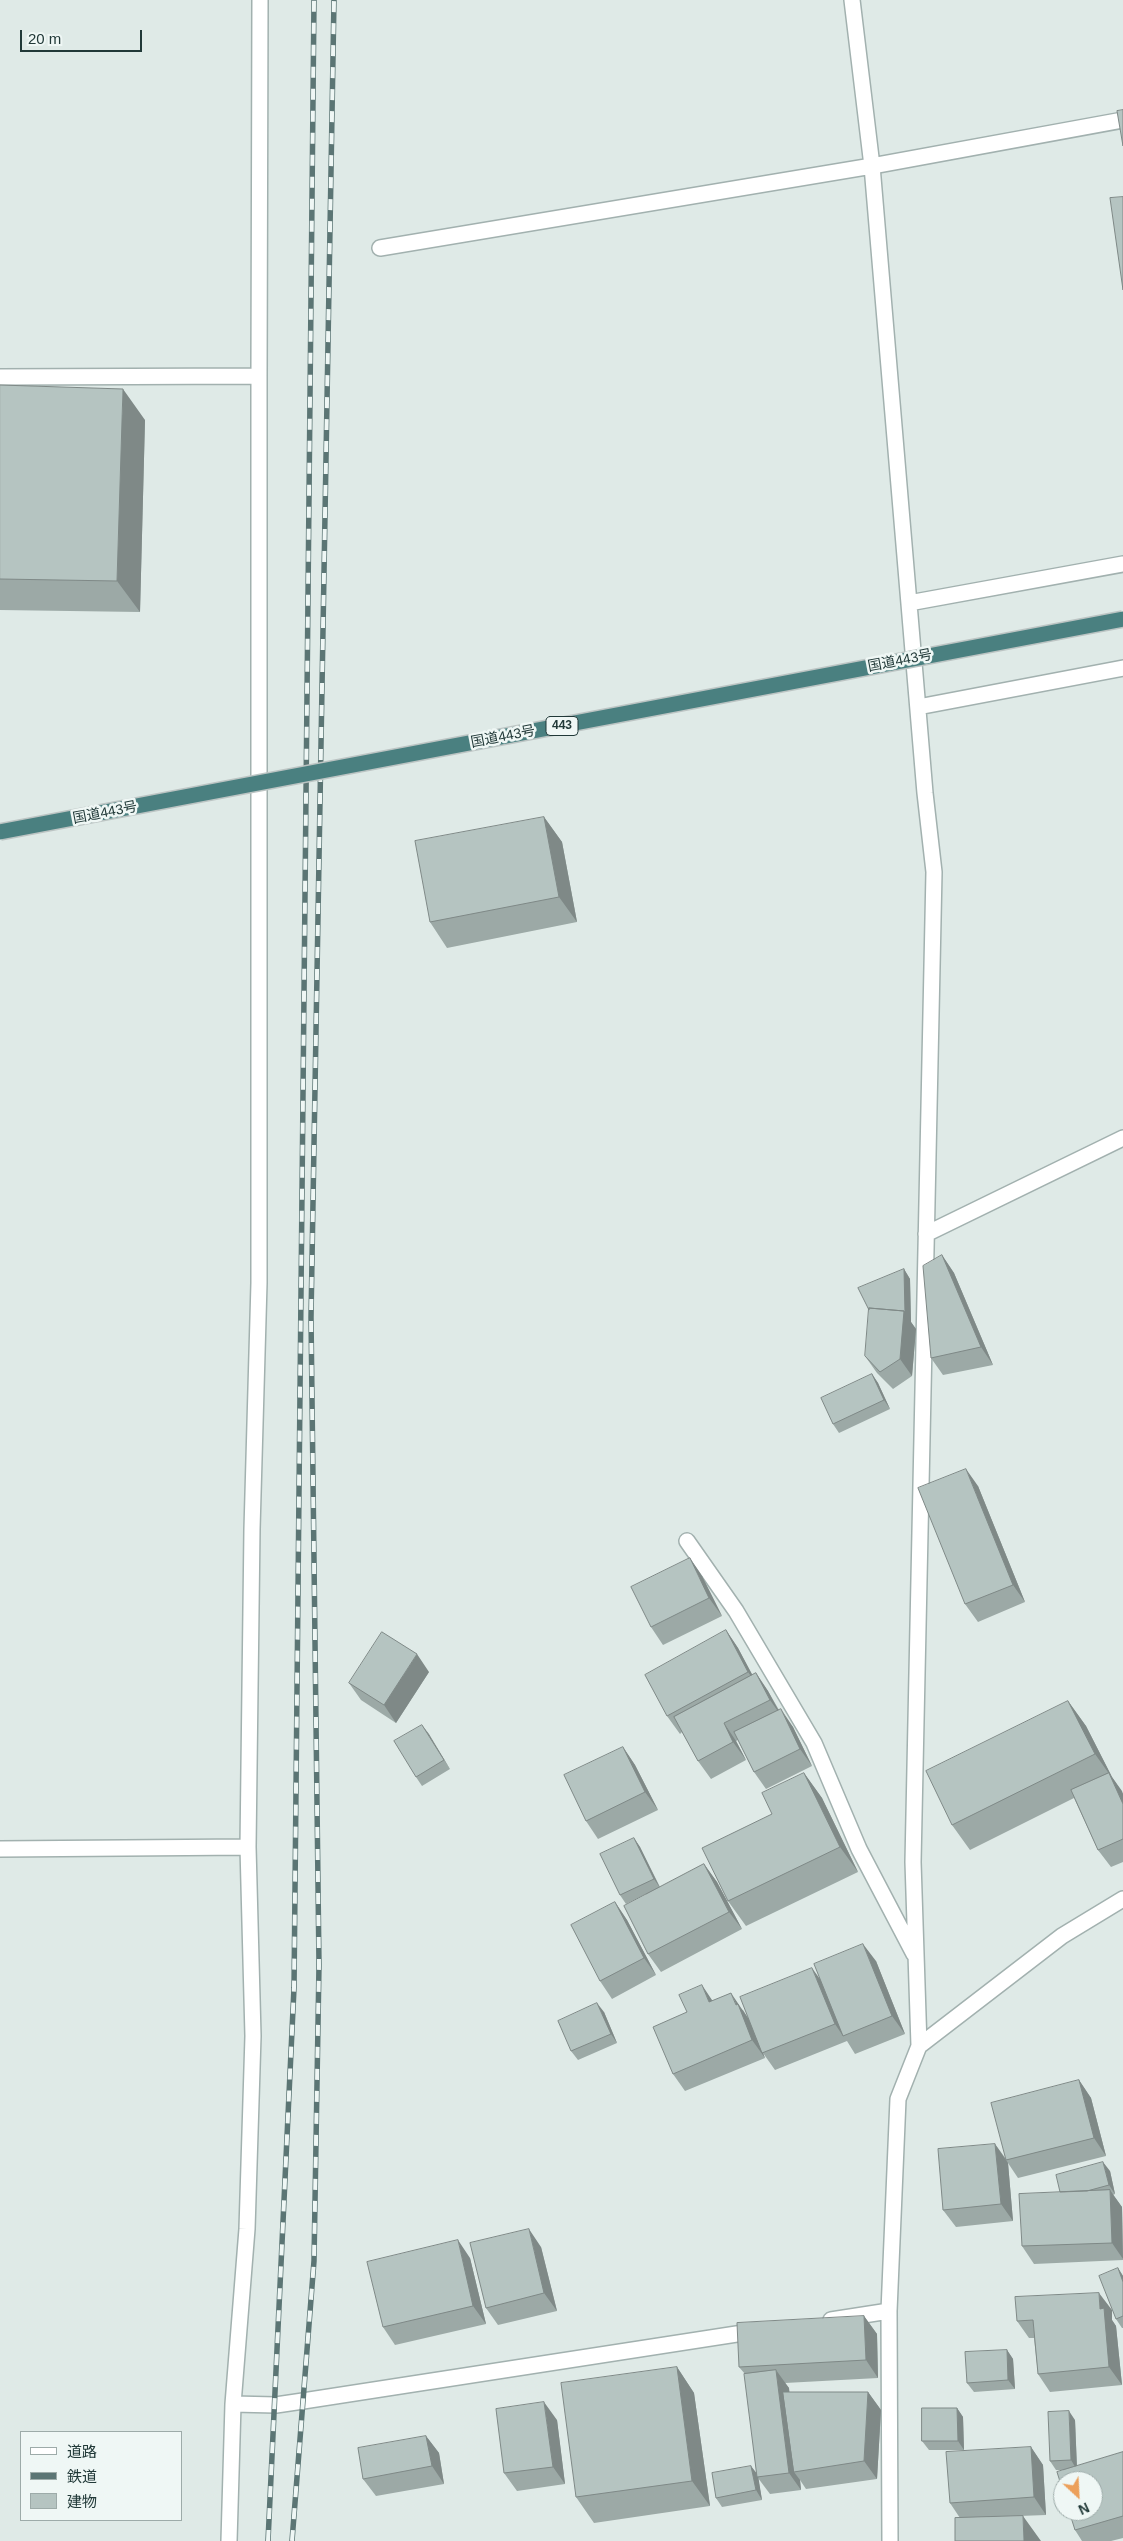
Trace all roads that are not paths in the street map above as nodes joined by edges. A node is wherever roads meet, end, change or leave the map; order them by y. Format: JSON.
{"nodes":[{"id":1,"x":260,"y":0,"type":"edge"},
{"id":2,"x":852,"y":0,"type":"edge"},
{"id":3,"x":1123,"y":120,"type":"edge"},
{"id":4,"x":872,"y":166,"type":"junction"},
{"id":5,"x":380,"y":248,"type":"dead end"},
{"id":6,"x":259,"y":376,"type":"junction"},
{"id":7,"x":0,"y":377,"type":"edge"},
{"id":8,"x":1123,"y":564,"type":"edge"},
{"id":9,"x":909,"y":603,"type":"junction"},
{"id":10,"x":1123,"y":619,"type":"edge"},
{"id":11,"x":1123,"y":668,"type":"edge"},
{"id":12,"x":918,"y":707,"type":"junction"},
{"id":13,"x":0,"y":832,"type":"edge"},
{"id":14,"x":1123,"y":1138,"type":"edge"},
{"id":15,"x":926,"y":1234,"type":"junction"},
{"id":16,"x":687,"y":1541,"type":"dead end"},
{"id":17,"x":248,"y":1847,"type":"junction"},
{"id":18,"x":0,"y":1850,"type":"edge"},
{"id":19,"x":1123,"y":1898,"type":"edge"},
{"id":20,"x":916,"y":1957,"type":"junction"},
{"id":21,"x":919,"y":2046,"type":"junction"},
{"id":22,"x":889,"y":2311,"type":"junction"},
{"id":23,"x":820,"y":2321,"type":"edge"},
{"id":24,"x":772,"y":2329,"type":"edge"},
{"id":25,"x":234,"y":2404,"type":"junction"},
{"id":26,"x":229,"y":2541,"type":"edge"},
{"id":27,"x":890,"y":2541,"type":"edge"}],
"edges":[{"from":1,"to":6,"type":"street"},
{"from":2,"to":4,"type":"street"},
{"from":3,"to":4,"type":"street"},
{"from":4,"to":5,"type":"street"},
{"from":4,"to":9,"type":"street"},
{"from":6,"to":7,"type":"street"},
{"from":6,"to":17,"type":"street"},
{"from":8,"to":9,"type":"street"},
{"from":9,"to":12,"type":"street"},
{"from":10,"to":13,"type":"highway","name":"国道443号","number":"443","bridge":true},
{"from":11,"to":12,"type":"street"},
{"from":12,"to":15,"type":"street"},
{"from":14,"to":15,"type":"street"},
{"from":15,"to":20,"type":"street"},
{"from":16,"to":20,"type":"street"},
{"from":17,"to":18,"type":"street"},
{"from":17,"to":25,"type":"street"},
{"from":19,"to":21,"type":"street"},
{"from":20,"to":21,"type":"street"},
{"from":21,"to":22,"type":"street"},
{"from":22,"to":23,"type":"street"},
{"from":22,"to":27,"type":"street"},
{"from":24,"to":25,"type":"street"},
{"from":25,"to":26,"type":"street"}]}
